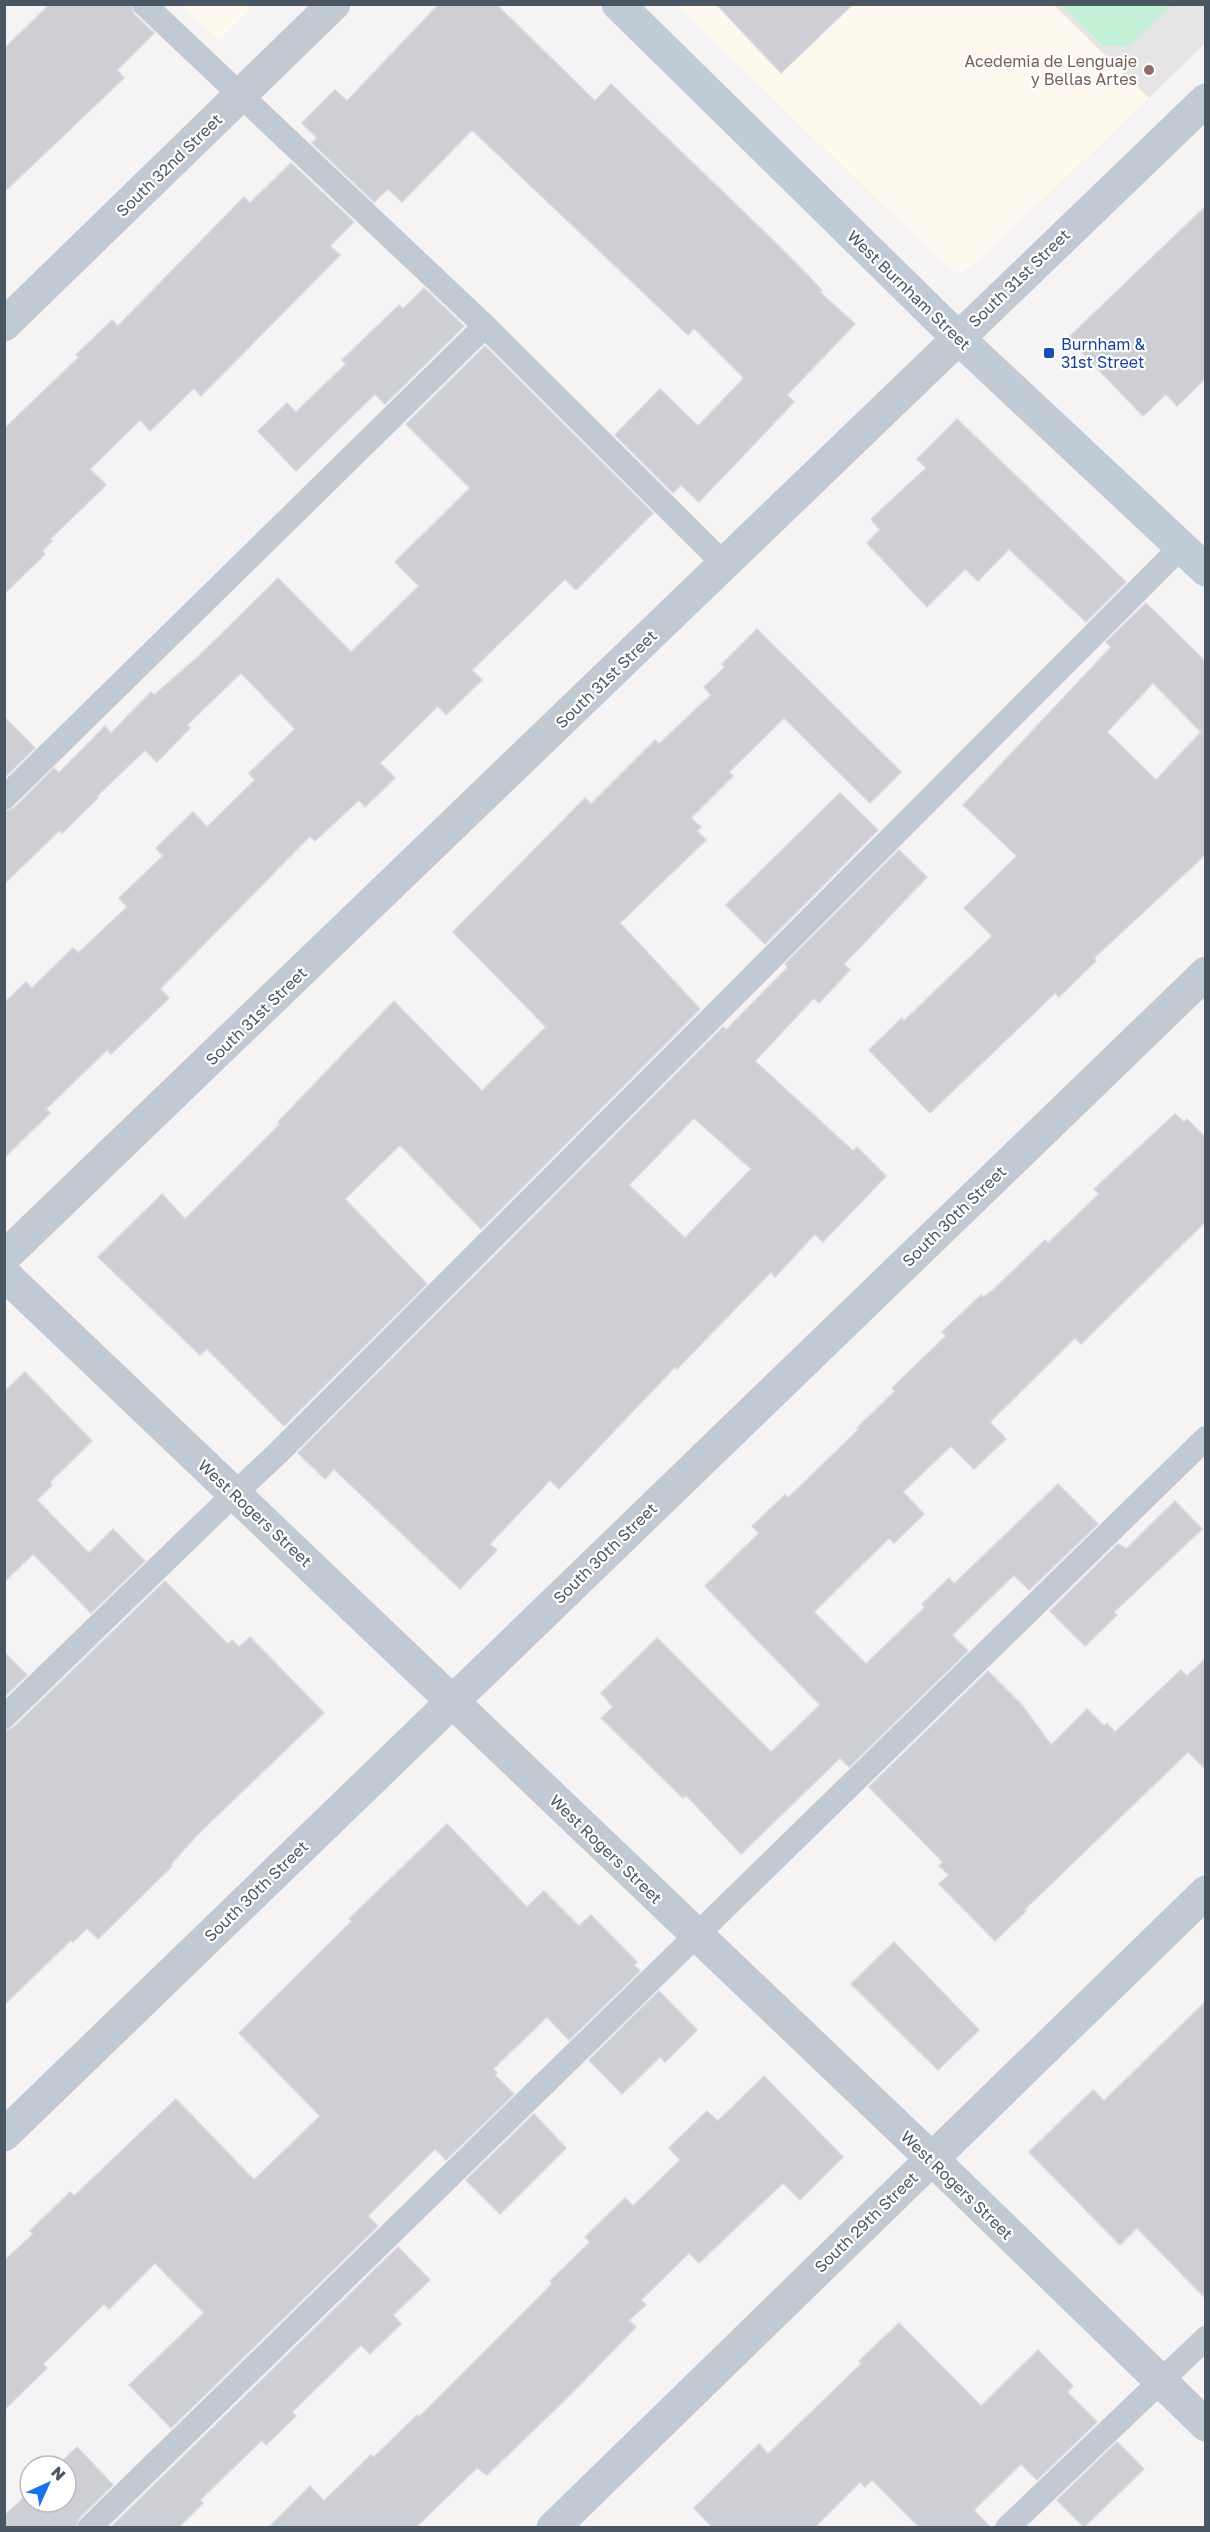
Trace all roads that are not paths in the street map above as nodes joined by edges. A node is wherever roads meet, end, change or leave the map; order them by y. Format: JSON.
{"nodes":[{"id":1,"x":144,"y":4,"type":"edge"},
{"id":2,"x":333,"y":4,"type":"edge"},
{"id":3,"x":618,"y":4,"type":"edge"},
{"id":4,"x":240,"y":96,"type":"junction"},
{"id":5,"x":1206,"y":100,"type":"edge"},
{"id":6,"x":4,"y":325,"type":"edge"},
{"id":7,"x":485,"y":326,"type":"junction"},
{"id":8,"x":957,"y":337,"type":"junction"},
{"id":9,"x":1181,"y":547,"type":"junction"},
{"id":10,"x":725,"y":566,"type":"junction"},
{"id":11,"x":1206,"y":570,"type":"edge"},
{"id":12,"x":4,"y":798,"type":"edge"},
{"id":13,"x":1206,"y":973,"type":"edge"},
{"id":14,"x":4,"y":1257,"type":"edge"},
{"id":15,"x":4,"y":1274,"type":"edge"},
{"id":16,"x":1206,"y":1438,"type":"edge"},
{"id":17,"x":234,"y":1494,"type":"junction"},
{"id":18,"x":453,"y":1700,"type":"junction"},
{"id":19,"x":4,"y":1717,"type":"edge"},
{"id":20,"x":1206,"y":1892,"type":"edge"},
{"id":21,"x":695,"y":1934,"type":"junction"},
{"id":22,"x":4,"y":2135,"type":"edge"},
{"id":23,"x":931,"y":2158,"type":"junction"},
{"id":24,"x":1206,"y":2338,"type":"edge"},
{"id":25,"x":1159,"y":2380,"type":"junction"},
{"id":26,"x":1206,"y":2425,"type":"edge"},
{"id":27,"x":89,"y":2528,"type":"edge"},
{"id":28,"x":553,"y":2528,"type":"edge"},
{"id":29,"x":1007,"y":2528,"type":"edge"}],
"edges":[{"from":1,"to":4,"type":"lane"},
{"from":2,"to":4,"type":"street","name":"South 32nd Street"},
{"from":3,"to":8,"type":"street","name":"West Burnham Street"},
{"from":4,"to":6,"type":"street","name":"South 32nd Street"},
{"from":4,"to":7,"type":"lane"},
{"from":5,"to":8,"type":"street","name":"South 31st Street"},
{"from":7,"to":10,"type":"lane"},
{"from":7,"to":12,"type":"lane"},
{"from":8,"to":9,"type":"street","name":"West Burnham Street"},
{"from":8,"to":10,"type":"street","name":"South 31st Street"},
{"from":9,"to":11,"type":"street","name":"West Burnham Street"},
{"from":9,"to":17,"type":"lane"},
{"from":10,"to":14,"type":"street","name":"South 31st Street"},
{"from":13,"to":18,"type":"street","name":"South 30th Street"},
{"from":15,"to":17,"type":"street","name":"West Rogers Street"},
{"from":16,"to":21,"type":"lane"},
{"from":17,"to":18,"type":"street","name":"West Rogers Street"},
{"from":17,"to":19,"type":"lane"},
{"from":18,"to":21,"type":"street","name":"West Rogers Street"},
{"from":18,"to":22,"type":"street","name":"South 30th Street"},
{"from":20,"to":23,"type":"street","name":"South 29th Street"},
{"from":21,"to":23,"type":"street","name":"West Rogers Street"},
{"from":21,"to":27,"type":"lane"},
{"from":23,"to":25,"type":"street","name":"West Rogers Street"},
{"from":23,"to":28,"type":"street","name":"South 29th Street"},
{"from":24,"to":25,"type":"lane"},
{"from":25,"to":26,"type":"street","name":"West Rogers Street"},
{"from":25,"to":29,"type":"lane"}]}
